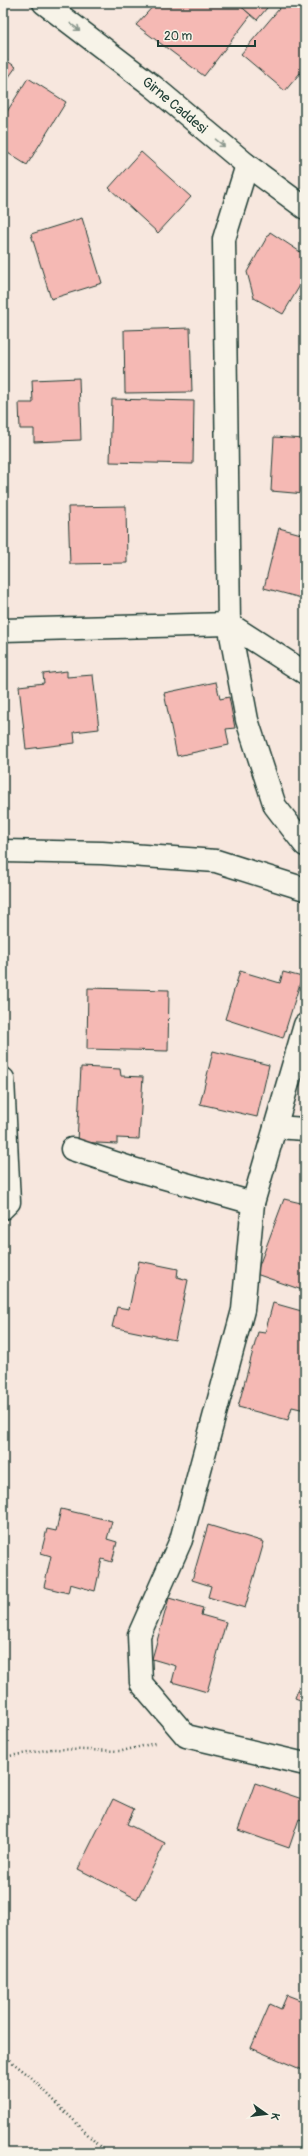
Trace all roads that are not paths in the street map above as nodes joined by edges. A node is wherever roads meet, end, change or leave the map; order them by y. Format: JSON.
{"nodes":[{"id":1,"x":44,"y":3,"type":"edge"},
{"id":2,"x":247,"y":165,"type":"junction"},
{"id":3,"x":305,"y":208,"type":"edge"},
{"id":4,"x":229,"y":624,"type":"junction"},
{"id":5,"x":3,"y":630,"type":"edge"},
{"id":6,"x":305,"y":673,"type":"edge"},
{"id":7,"x":305,"y":845,"type":"edge"},
{"id":8,"x":3,"y":851,"type":"edge"},
{"id":9,"x":305,"y":889,"type":"edge"},
{"id":10,"x":305,"y":1025,"type":"edge"},
{"id":11,"x":3,"y":1079,"type":"edge"},
{"id":12,"x":276,"y":1127,"type":"junction"},
{"id":13,"x":305,"y":1129,"type":"edge"},
{"id":14,"x":72,"y":1150,"type":"dead end"},
{"id":15,"x":253,"y":1202,"type":"junction"},
{"id":16,"x":3,"y":1208,"type":"edge"},
{"id":17,"x":305,"y":1764,"type":"edge"}],
"edges":[{"from":1,"to":2,"type":"street","name":"Girne Caddesi","one_way":true},
{"from":2,"to":3,"type":"street","name":"Girne Caddesi"},
{"from":2,"to":4,"type":"street"},
{"from":4,"to":5,"type":"street"},
{"from":4,"to":6,"type":"street"},
{"from":4,"to":7,"type":"street"},
{"from":8,"to":9,"type":"street"},
{"from":10,"to":12,"type":"street"},
{"from":11,"to":16,"type":"street"},
{"from":12,"to":13,"type":"street"},
{"from":12,"to":15,"type":"street"},
{"from":14,"to":15,"type":"street"},
{"from":15,"to":17,"type":"street"}]}
